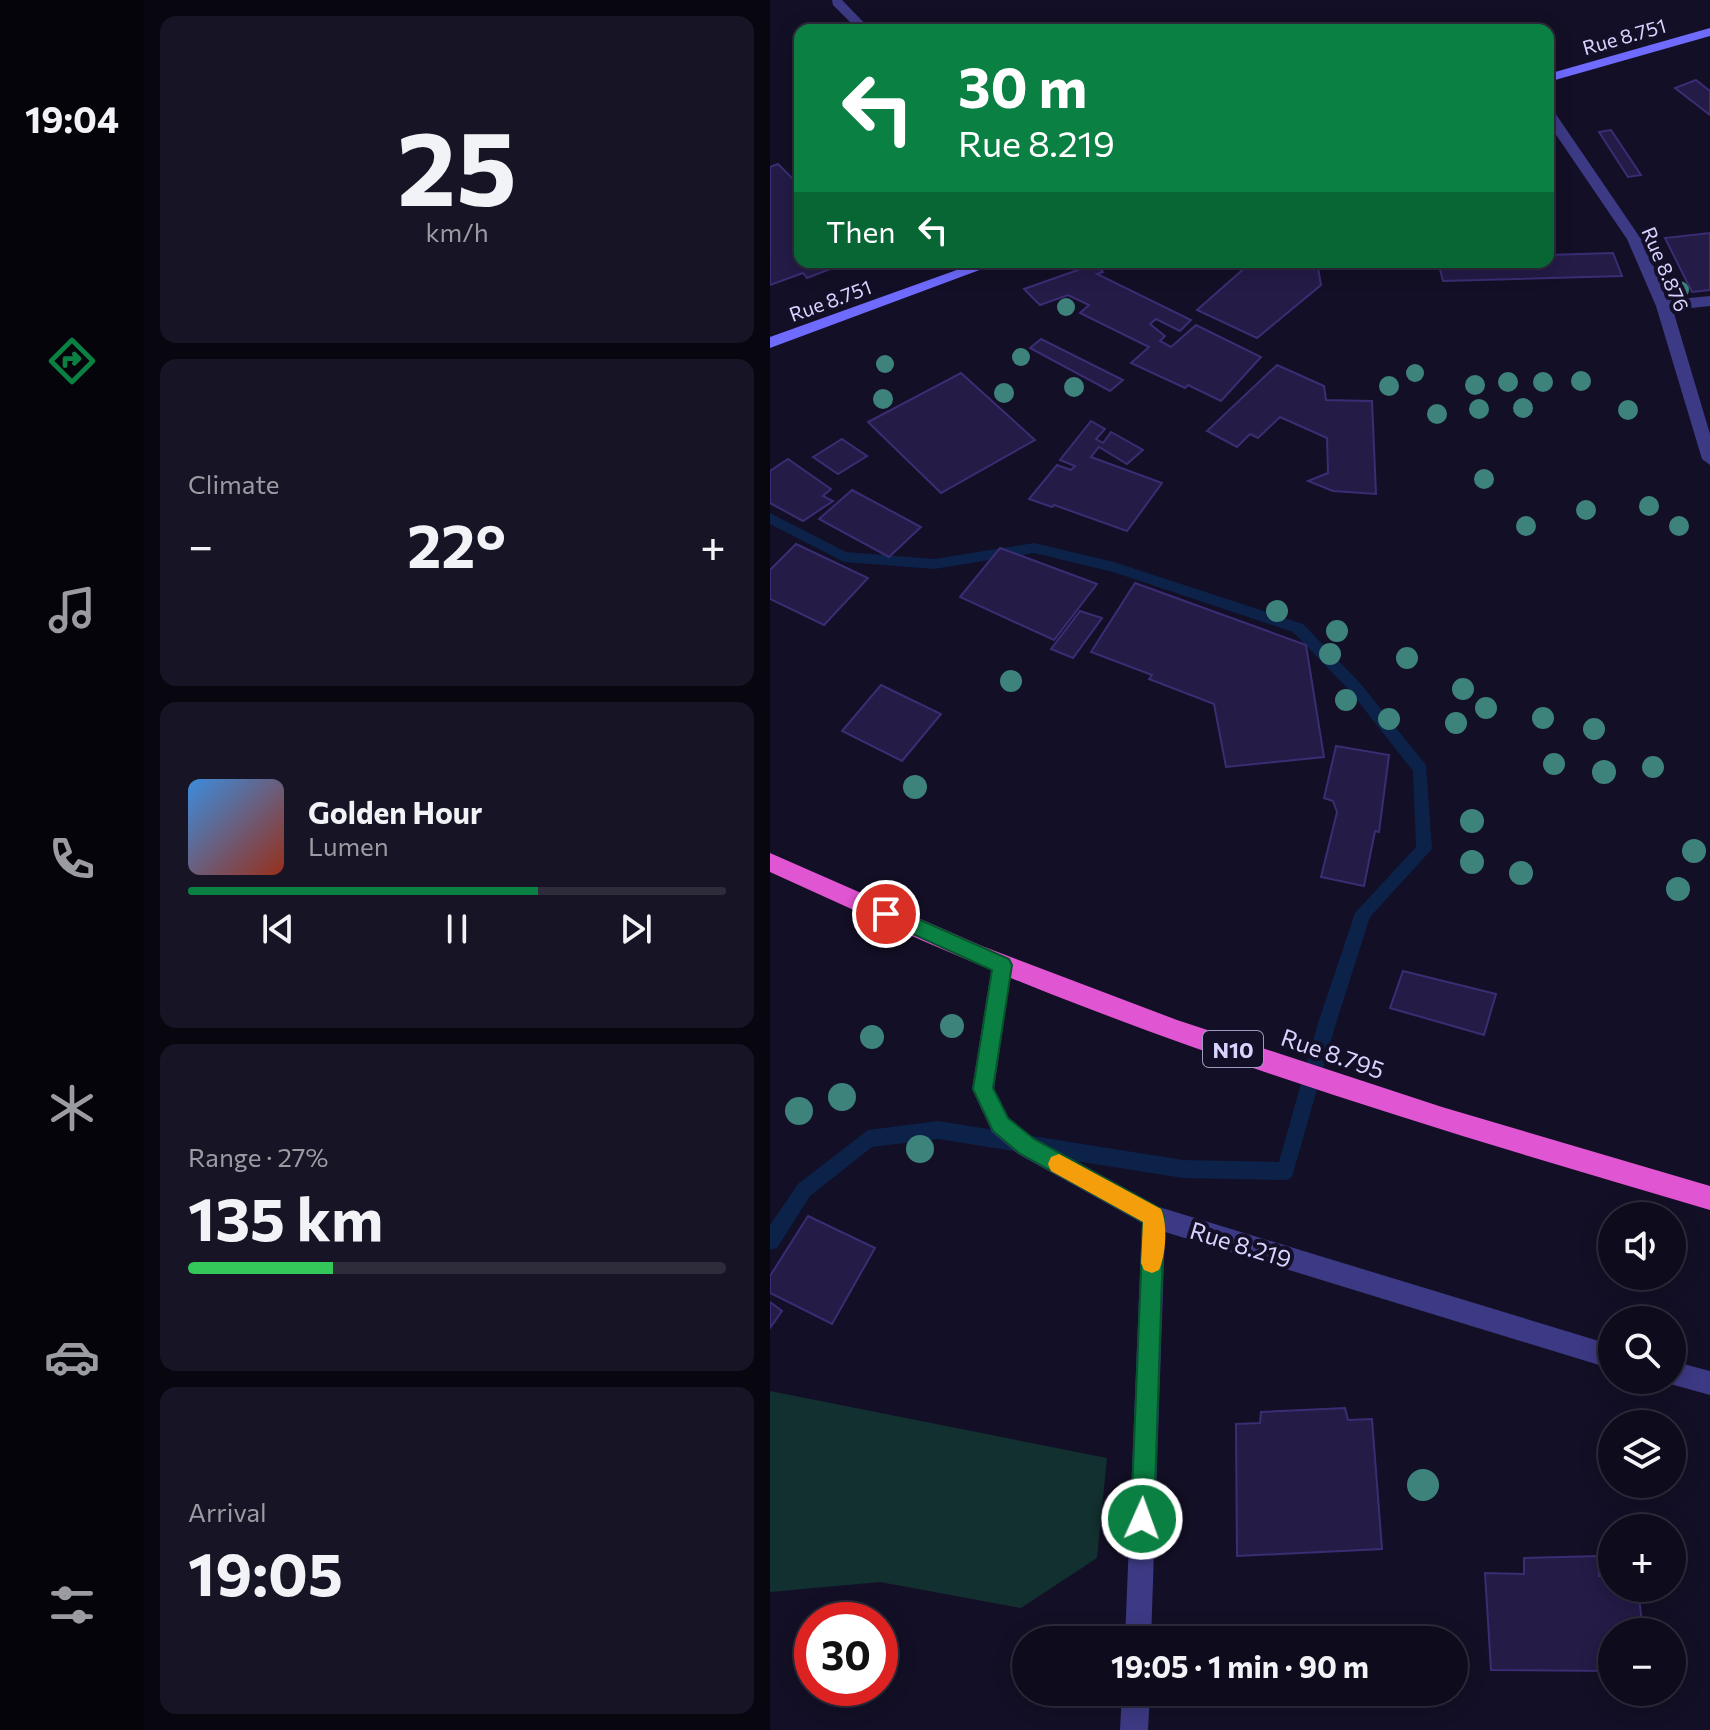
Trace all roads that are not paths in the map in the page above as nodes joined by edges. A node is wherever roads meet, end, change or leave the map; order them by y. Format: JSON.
{"nodes":[{"id":1,"x":837,"y":2,"type":"edge"},
{"id":2,"x":859,"y":24,"type":"edge"},
{"id":3,"x":1710,"y":32,"type":"edge"},
{"id":4,"x":1554,"y":76,"type":"edge"},
{"id":5,"x":1554,"y":122,"type":"edge"},
{"id":6,"x":977,"y":268,"type":"edge"},
{"id":7,"x":1710,"y":301,"type":"edge"},
{"id":8,"x":1664,"y":306,"type":"junction"},
{"id":9,"x":770,"y":343,"type":"edge"},
{"id":10,"x":1710,"y":459,"type":"edge"},
{"id":11,"x":770,"y":862,"type":"edge"},
{"id":12,"x":1002,"y":965,"type":"junction"},
{"id":13,"x":1710,"y":1198,"type":"edge"},
{"id":14,"x":1154,"y":1217,"type":"junction"},
{"id":15,"x":1598,"y":1353,"type":"edge"},
{"id":16,"x":1686,"y":1377,"type":"edge"},
{"id":17,"x":1710,"y":1383,"type":"edge"},
{"id":18,"x":1139,"y":1626,"type":"edge"},
{"id":19,"x":1135,"y":1706,"type":"edge"},
{"id":20,"x":1134,"y":1730,"type":"edge"}],
"edges":[{"from":1,"to":2,"type":"street"},
{"from":3,"to":4,"type":"main road","name":"Rue 8.751"},
{"from":5,"to":8,"type":"street","name":"Rue 8.876"},
{"from":6,"to":9,"type":"main road","name":"Rue 8.751"},
{"from":7,"to":8,"type":"street"},
{"from":8,"to":10,"type":"street","name":"Rue 8.876"},
{"from":11,"to":12,"type":"highway","name":"Rue 8.795","number":"N10"},
{"from":12,"to":13,"type":"highway","name":"Rue 8.795","number":"N10"},
{"from":12,"to":14,"type":"street","name":"Rue 8.219"},
{"from":14,"to":15,"type":"street","name":"Rue 8.219"},
{"from":14,"to":18,"type":"street"},
{"from":16,"to":17,"type":"street"},
{"from":19,"to":20,"type":"street"}]}
